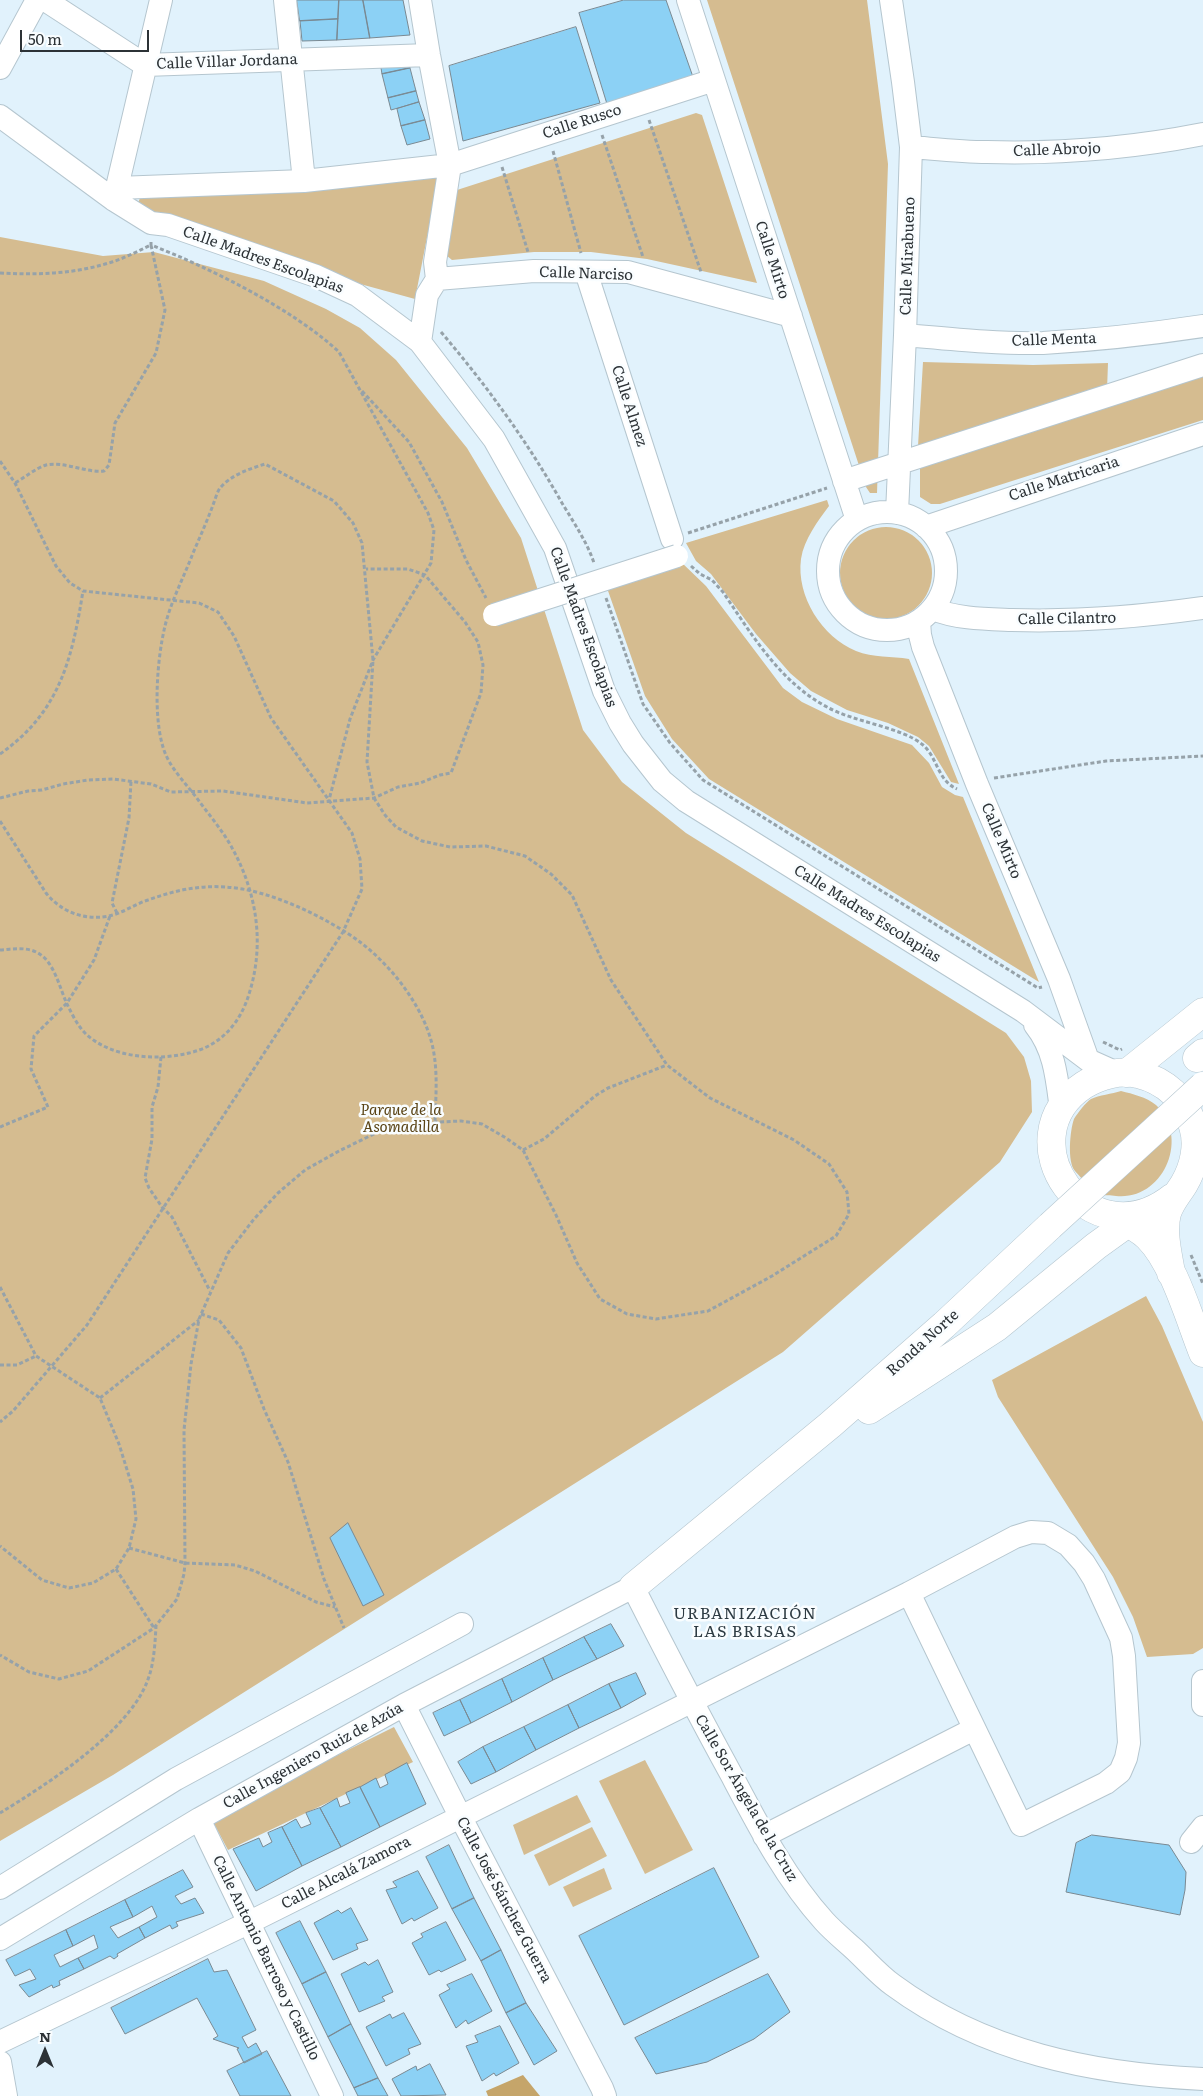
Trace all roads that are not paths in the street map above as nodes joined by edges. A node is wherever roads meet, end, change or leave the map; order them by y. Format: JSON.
{"nodes":[{"id":1,"x":36,"y":0,"type":"edge"},
{"id":2,"x":45,"y":0,"type":"edge"},
{"id":3,"x":161,"y":0,"type":"edge"},
{"id":4,"x":285,"y":0,"type":"edge"},
{"id":5,"x":420,"y":0,"type":"edge"},
{"id":6,"x":688,"y":0,"type":"edge"},
{"id":7,"x":891,"y":0,"type":"edge"},
{"id":8,"x":429,"y":55,"type":"junction"},
{"id":9,"x":290,"y":60,"type":"junction"},
{"id":10,"x":145,"y":65,"type":"junction"},
{"id":11,"x":0,"y":68,"type":"edge"},
{"id":12,"x":714,"y":80,"type":"junction"},
{"id":13,"x":0,"y":116,"type":"edge"},
{"id":14,"x":1203,"y":134,"type":"edge"},
{"id":15,"x":911,"y":147,"type":"junction"},
{"id":16,"x":450,"y":165,"type":"junction"},
{"id":17,"x":304,"y":181,"type":"junction"},
{"id":18,"x":115,"y":194,"type":"junction"},
{"id":19,"x":586,"y":272,"type":"junction"},
{"id":20,"x":437,"y":279,"type":"junction"},
{"id":21,"x":791,"y":316,"type":"junction"},
{"id":22,"x":1203,"y":326,"type":"edge"},
{"id":23,"x":905,"y":335,"type":"junction"},
{"id":24,"x":420,"y":342,"type":"junction"},
{"id":25,"x":1203,"y":365,"type":"edge"},
{"id":26,"x":1203,"y":434,"type":"edge"},
{"id":27,"x":900,"y":465,"type":"junction"},
{"id":28,"x":844,"y":481,"type":"junction"},
{"id":29,"x":897,"y":513,"type":"junction"},
{"id":30,"x":857,"y":520,"type":"junction"},
{"id":31,"x":926,"y":527,"type":"junction"},
{"id":32,"x":1203,"y":608,"type":"edge"},
{"id":33,"x":494,"y":614,"type":"road end"},
{"id":34,"x":926,"y":615,"type":"junction"},
{"id":35,"x":1023,"y":1011,"type":"junction"},
{"id":36,"x":1203,"y":1012,"type":"edge"},
{"id":37,"x":1088,"y":1060,"type":"junction"},
{"id":38,"x":1122,"y":1073,"type":"junction"},
{"id":39,"x":1203,"y":1086,"type":"edge"},
{"id":40,"x":1060,"y":1110,"type":"junction"},
{"id":41,"x":1200,"y":1138,"type":"edge"},
{"id":42,"x":1173,"y":1197,"type":"junction"},
{"id":43,"x":1126,"y":1218,"type":"junction"},
{"id":44,"x":1171,"y":1273,"type":"junction"},
{"id":45,"x":1203,"y":1352,"type":"edge"},
{"id":46,"x":830,"y":1425,"type":"junction"},
{"id":47,"x":633,"y":1587,"type":"junction"},
{"id":48,"x":909,"y":1593,"type":"junction"},
{"id":49,"x":462,"y":1624,"type":"dead end"},
{"id":50,"x":1203,"y":1681,"type":"edge"},
{"id":51,"x":692,"y":1702,"type":"junction"},
{"id":52,"x":404,"y":1705,"type":"junction"},
{"id":53,"x":1203,"y":1705,"type":"edge"},
{"id":54,"x":974,"y":1729,"type":"junction"},
{"id":55,"x":460,"y":1816,"type":"junction"},
{"id":56,"x":200,"y":1819,"type":"junction"},
{"id":57,"x":764,"y":1836,"type":"junction"},
{"id":58,"x":0,"y":1888,"type":"edge"},
{"id":59,"x":248,"y":1923,"type":"junction"},
{"id":60,"x":0,"y":1938,"type":"edge"},
{"id":61,"x":0,"y":2042,"type":"edge"},
{"id":62,"x":0,"y":2062,"type":"edge"},
{"id":63,"x":1203,"y":2079,"type":"edge"},
{"id":64,"x":6,"y":2096,"type":"edge"},
{"id":65,"x":332,"y":2096,"type":"edge"},
{"id":66,"x":605,"y":2096,"type":"edge"}],
"edges":[{"from":1,"to":11,"type":"street"},
{"from":2,"to":10,"type":"street","name":"Calle Villar Jordana"},
{"from":3,"to":10,"type":"street"},
{"from":4,"to":9,"type":"street"},
{"from":5,"to":8,"type":"street"},
{"from":6,"to":12,"type":"street","name":"Calle Mirto"},
{"from":7,"to":15,"type":"street","name":"Calle Mirabueno"},
{"from":8,"to":9,"type":"street","name":"Calle Villar Jordana"},
{"from":8,"to":16,"type":"street"},
{"from":9,"to":10,"type":"street","name":"Calle Villar Jordana"},
{"from":9,"to":17,"type":"street"},
{"from":10,"to":18,"type":"street"},
{"from":12,"to":16,"type":"street","name":"Calle Rusco"},
{"from":12,"to":21,"type":"street","name":"Calle Mirto"},
{"from":13,"to":18,"type":"street","name":"Calle Madres Escolapias"},
{"from":14,"to":15,"type":"street","name":"Calle Abrojo"},
{"from":15,"to":23,"type":"street","name":"Calle Mirabueno"},
{"from":16,"to":17,"type":"street"},
{"from":16,"to":20,"type":"street"},
{"from":17,"to":18,"type":"street"},
{"from":18,"to":24,"type":"street","name":"Calle Madres Escolapias"},
{"from":19,"to":20,"type":"street","name":"Calle Narciso"},
{"from":19,"to":21,"type":"street","name":"Calle Narciso"},
{"from":19,"to":33,"type":"street","name":"Calle Almez","bridge":true},
{"from":20,"to":24,"type":"street"},
{"from":21,"to":28,"type":"street","name":"Calle Mirto"},
{"from":22,"to":23,"type":"street","name":"Calle Menta"},
{"from":23,"to":27,"type":"street","name":"Calle Mirabueno"},
{"from":24,"to":35,"type":"street","name":"Calle Madres Escolapias"},
{"from":25,"to":27,"type":"street"},
{"from":26,"to":31,"type":"street","name":"Calle Matricaria"},
{"from":27,"to":28,"type":"street"},
{"from":27,"to":29,"type":"street","name":"Calle Mirabueno"},
{"from":28,"to":30,"type":"street","name":"Calle Mirto"},
{"from":29,"to":30,"type":"street"},
{"from":29,"to":31,"type":"street"},
{"from":30,"to":34,"type":"street"},
{"from":31,"to":34,"type":"street"},
{"from":32,"to":34,"type":"street","name":"Calle Cilantro"},
{"from":34,"to":37,"type":"street","name":"Calle Mirto"},
{"from":35,"to":37,"type":"street","name":"Calle Madres Escolapias"},
{"from":35,"to":40,"type":"street","name":"Calle Madres Escolapias"},
{"from":36,"to":38,"type":"main road"},
{"from":37,"to":38,"type":"street","name":"Calle Madres Escolapias"},
{"from":38,"to":40,"type":"main road"},
{"from":38,"to":41,"type":"main road"},
{"from":39,"to":46,"type":"main road","name":"Ronda Norte","bridge":true},
{"from":40,"to":43,"type":"main road"},
{"from":41,"to":42,"type":"main road"},
{"from":42,"to":43,"type":"main road"},
{"from":42,"to":44,"type":"main road"},
{"from":43,"to":44,"type":"main road"},
{"from":43,"to":46,"type":"main road"},
{"from":44,"to":45,"type":"main road"},
{"from":46,"to":47,"type":"main road","name":"Ronda Norte"},
{"from":47,"to":51,"type":"street","name":"Calle Sor Ángela de la Cruz"},
{"from":47,"to":52,"type":"street","name":"Calle Ingeniero Ruiz de Azúa"},
{"from":48,"to":51,"type":"street","name":"Calle Alcalá Zamora"},
{"from":48,"to":54,"type":"street"},
{"from":48,"to":54,"type":"street","name":"Calle Alcalá Zamora"},
{"from":49,"to":58,"type":"street"},
{"from":50,"to":53,"type":"street"},
{"from":51,"to":55,"type":"street","name":"Calle Alcalá Zamora"},
{"from":51,"to":57,"type":"street","name":"Calle Sor Ángela de la Cruz"},
{"from":52,"to":55,"type":"street","name":"Calle José Sánchez Guerra"},
{"from":52,"to":56,"type":"street","name":"Calle Ingeniero Ruiz de Azúa"},
{"from":54,"to":57,"type":"street"},
{"from":55,"to":59,"type":"street","name":"Calle Alcalá Zamora"},
{"from":55,"to":66,"type":"street","name":"Calle José Sánchez Guerra"},
{"from":56,"to":59,"type":"street","name":"Calle Antonio Barroso y Castillo"},
{"from":56,"to":60,"type":"street","name":"Calle Ingeniero Ruiz de Azúa"},
{"from":57,"to":63,"type":"street","name":"Calle Sor Ángela de la Cruz"},
{"from":59,"to":61,"type":"street","name":"Calle Alcalá Zamora"},
{"from":59,"to":65,"type":"street","name":"Calle Antonio Barroso y Castillo"},
{"from":62,"to":64,"type":"street"}]}
